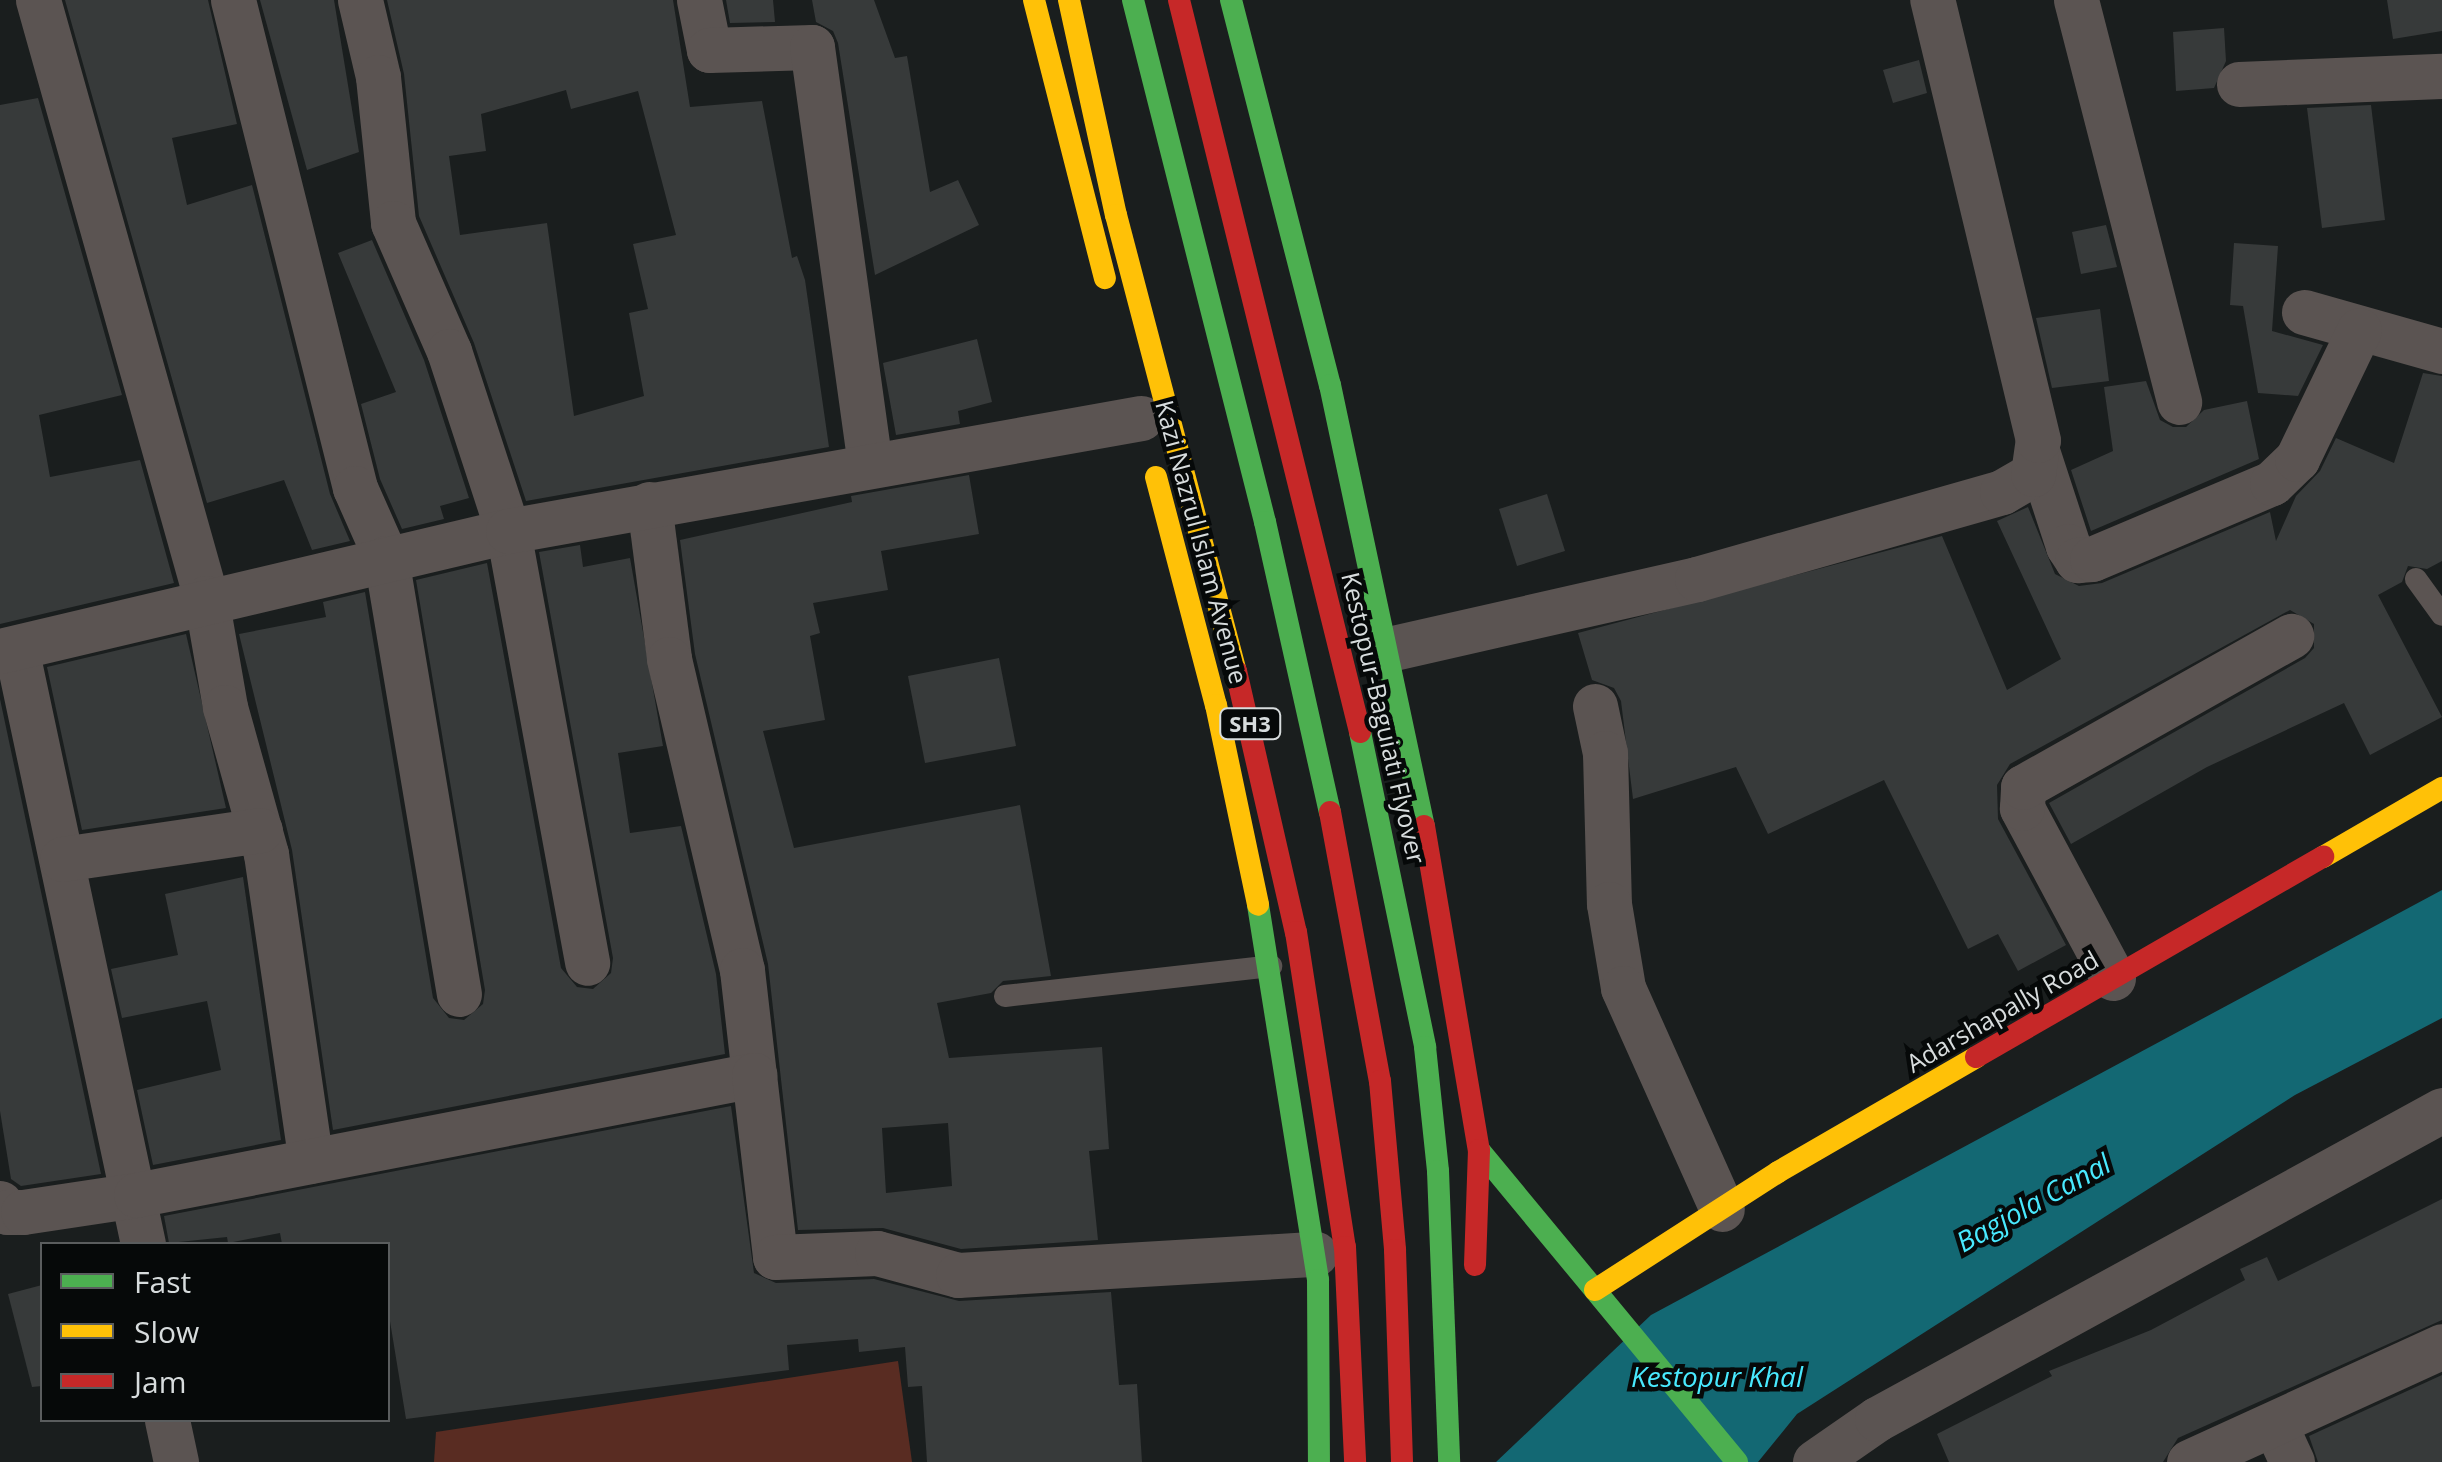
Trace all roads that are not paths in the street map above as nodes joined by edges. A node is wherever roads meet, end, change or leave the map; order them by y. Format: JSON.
{"nodes":[{"id":1,"x":38,"y":0,"type":"edge"},
{"id":2,"x":233,"y":0,"type":"edge"},
{"id":3,"x":360,"y":0,"type":"edge"},
{"id":4,"x":699,"y":0,"type":"edge"},
{"id":5,"x":1034,"y":0,"type":"edge"},
{"id":6,"x":1069,"y":0,"type":"edge"},
{"id":7,"x":1133,"y":0,"type":"edge"},
{"id":8,"x":1180,"y":0,"type":"edge"},
{"id":9,"x":1231,"y":0,"type":"edge"},
{"id":10,"x":1932,"y":0,"type":"edge"},
{"id":11,"x":2076,"y":0,"type":"edge"},
{"id":12,"x":2442,"y":76,"type":"edge"},
{"id":13,"x":2239,"y":84,"type":"dead end"},
{"id":14,"x":1111,"y":302,"type":"dead end"},
{"id":15,"x":2304,"y":312,"type":"dead end"},
{"id":16,"x":2358,"y":330,"type":"junction"},
{"id":17,"x":2442,"y":352,"type":"edge"},
{"id":18,"x":2179,"y":402,"type":"dead end"},
{"id":19,"x":1144,"y":427,"type":"joint"},
{"id":20,"x":2038,"y":454,"type":"junction"},
{"id":21,"x":870,"y":463,"type":"junction"},
{"id":22,"x":648,"y":504,"type":"junction"},
{"id":23,"x":508,"y":532,"type":"junction"},
{"id":24,"x":386,"y":558,"type":"junction"},
{"id":25,"x":2416,"y":579,"type":"dead end"},
{"id":26,"x":206,"y":598,"type":"junction"},
{"id":27,"x":2442,"y":615,"type":"edge"},
{"id":28,"x":2290,"y":636,"type":"dead end"},
{"id":29,"x":8,"y":649,"type":"edge"},
{"id":30,"x":1389,"y":649,"type":"junction"},
{"id":31,"x":1595,"y":706,"type":"dead end"},
{"id":32,"x":2442,"y":788,"type":"edge"},
{"id":33,"x":260,"y":830,"type":"junction"},
{"id":34,"x":62,"y":858,"type":"junction"},
{"id":35,"x":587,"y":963,"type":"dead end"},
{"id":36,"x":1271,"y":966,"type":"junction"},
{"id":37,"x":2113,"y":978,"type":"junction"},
{"id":38,"x":459,"y":994,"type":"dead end"},
{"id":39,"x":1005,"y":996,"type":"dead end"},
{"id":40,"x":754,"y":1075,"type":"junction"},
{"id":41,"x":2442,"y":1110,"type":"edge"},
{"id":42,"x":1479,"y":1150,"type":"junction"},
{"id":43,"x":311,"y":1161,"type":"junction"},
{"id":44,"x":136,"y":1195,"type":"junction"},
{"id":45,"x":0,"y":1202,"type":"edge"},
{"id":46,"x":1722,"y":1209,"type":"junction"},
{"id":47,"x":143,"y":1242,"type":"edge"},
{"id":48,"x":1314,"y":1254,"type":"junction"},
{"id":49,"x":1474,"y":1287,"type":"dead end"},
{"id":50,"x":1595,"y":1290,"type":"junction"},
{"id":51,"x":2442,"y":1346,"type":"edge"},
{"id":52,"x":1471,"y":1384,"type":"dead end"},
{"id":53,"x":167,"y":1422,"type":"edge"},
{"id":54,"x":2284,"y":1443,"type":"edge"},
{"id":55,"x":176,"y":1462,"type":"edge"},
{"id":56,"x":1320,"y":1462,"type":"edge"},
{"id":57,"x":1355,"y":1462,"type":"edge"},
{"id":58,"x":1402,"y":1462,"type":"edge"},
{"id":59,"x":1448,"y":1462,"type":"edge"},
{"id":60,"x":1468,"y":1462,"type":"edge"},
{"id":61,"x":1737,"y":1462,"type":"edge"},
{"id":62,"x":1815,"y":1462,"type":"edge"},
{"id":63,"x":2189,"y":1462,"type":"edge"}],
"edges":[{"from":1,"to":26,"type":"street"},
{"from":2,"to":24,"type":"street"},
{"from":3,"to":23,"type":"street"},
{"from":4,"to":21,"type":"street"},
{"from":5,"to":14,"type":"main road"},
{"from":6,"to":57,"type":"main road","name":"Kazi Nazrul Islam Avenue","number":"SH3"},
{"from":7,"to":58,"type":"main road"},
{"from":8,"to":59,"type":"main road","name":"Kestopur-Baguiati Flyover"},
{"from":9,"to":30,"type":"main road"},
{"from":10,"to":20,"type":"street"},
{"from":11,"to":18,"type":"street"},
{"from":12,"to":13,"type":"street"},
{"from":15,"to":16,"type":"street"},
{"from":16,"to":17,"type":"street"},
{"from":16,"to":20,"type":"street"},
{"from":19,"to":21,"type":"street"},
{"from":19,"to":36,"type":"main road","name":"Kazi Nazrul Islam Avenue"},
{"from":20,"to":30,"type":"street"},
{"from":21,"to":22,"type":"street"},
{"from":22,"to":23,"type":"street"},
{"from":22,"to":40,"type":"street"},
{"from":23,"to":24,"type":"street"},
{"from":23,"to":35,"type":"street"},
{"from":24,"to":26,"type":"street"},
{"from":24,"to":38,"type":"street"},
{"from":25,"to":27,"type":"lane"},
{"from":26,"to":29,"type":"street"},
{"from":26,"to":33,"type":"street"},
{"from":28,"to":37,"type":"street"},
{"from":29,"to":34,"type":"street"},
{"from":30,"to":42,"type":"main road"},
{"from":31,"to":46,"type":"street"},
{"from":32,"to":37,"type":"main road","name":"Adarshapally Road"},
{"from":33,"to":34,"type":"street"},
{"from":33,"to":43,"type":"street"},
{"from":34,"to":44,"type":"street"},
{"from":36,"to":39,"type":"lane"},
{"from":36,"to":48,"type":"main road","name":"Kazi Nazrul Islam Avenue"},
{"from":37,"to":46,"type":"main road","name":"Adarshapally Road"},
{"from":40,"to":43,"type":"street"},
{"from":40,"to":48,"type":"street"},
{"from":41,"to":62,"type":"street"},
{"from":42,"to":49,"type":"main road"},
{"from":42,"to":50,"type":"main road"},
{"from":43,"to":44,"type":"street"},
{"from":44,"to":45,"type":"street"},
{"from":44,"to":47,"type":"street"},
{"from":46,"to":50,"type":"main road","name":"Adarshapally Road"},
{"from":48,"to":56,"type":"main road","name":"Kazi Nazrul Islam Avenue"},
{"from":50,"to":61,"type":"main road"},
{"from":51,"to":54,"type":"street"},
{"from":52,"to":60,"type":"main road"},
{"from":53,"to":55,"type":"street"},
{"from":54,"to":63,"type":"street"}]}
